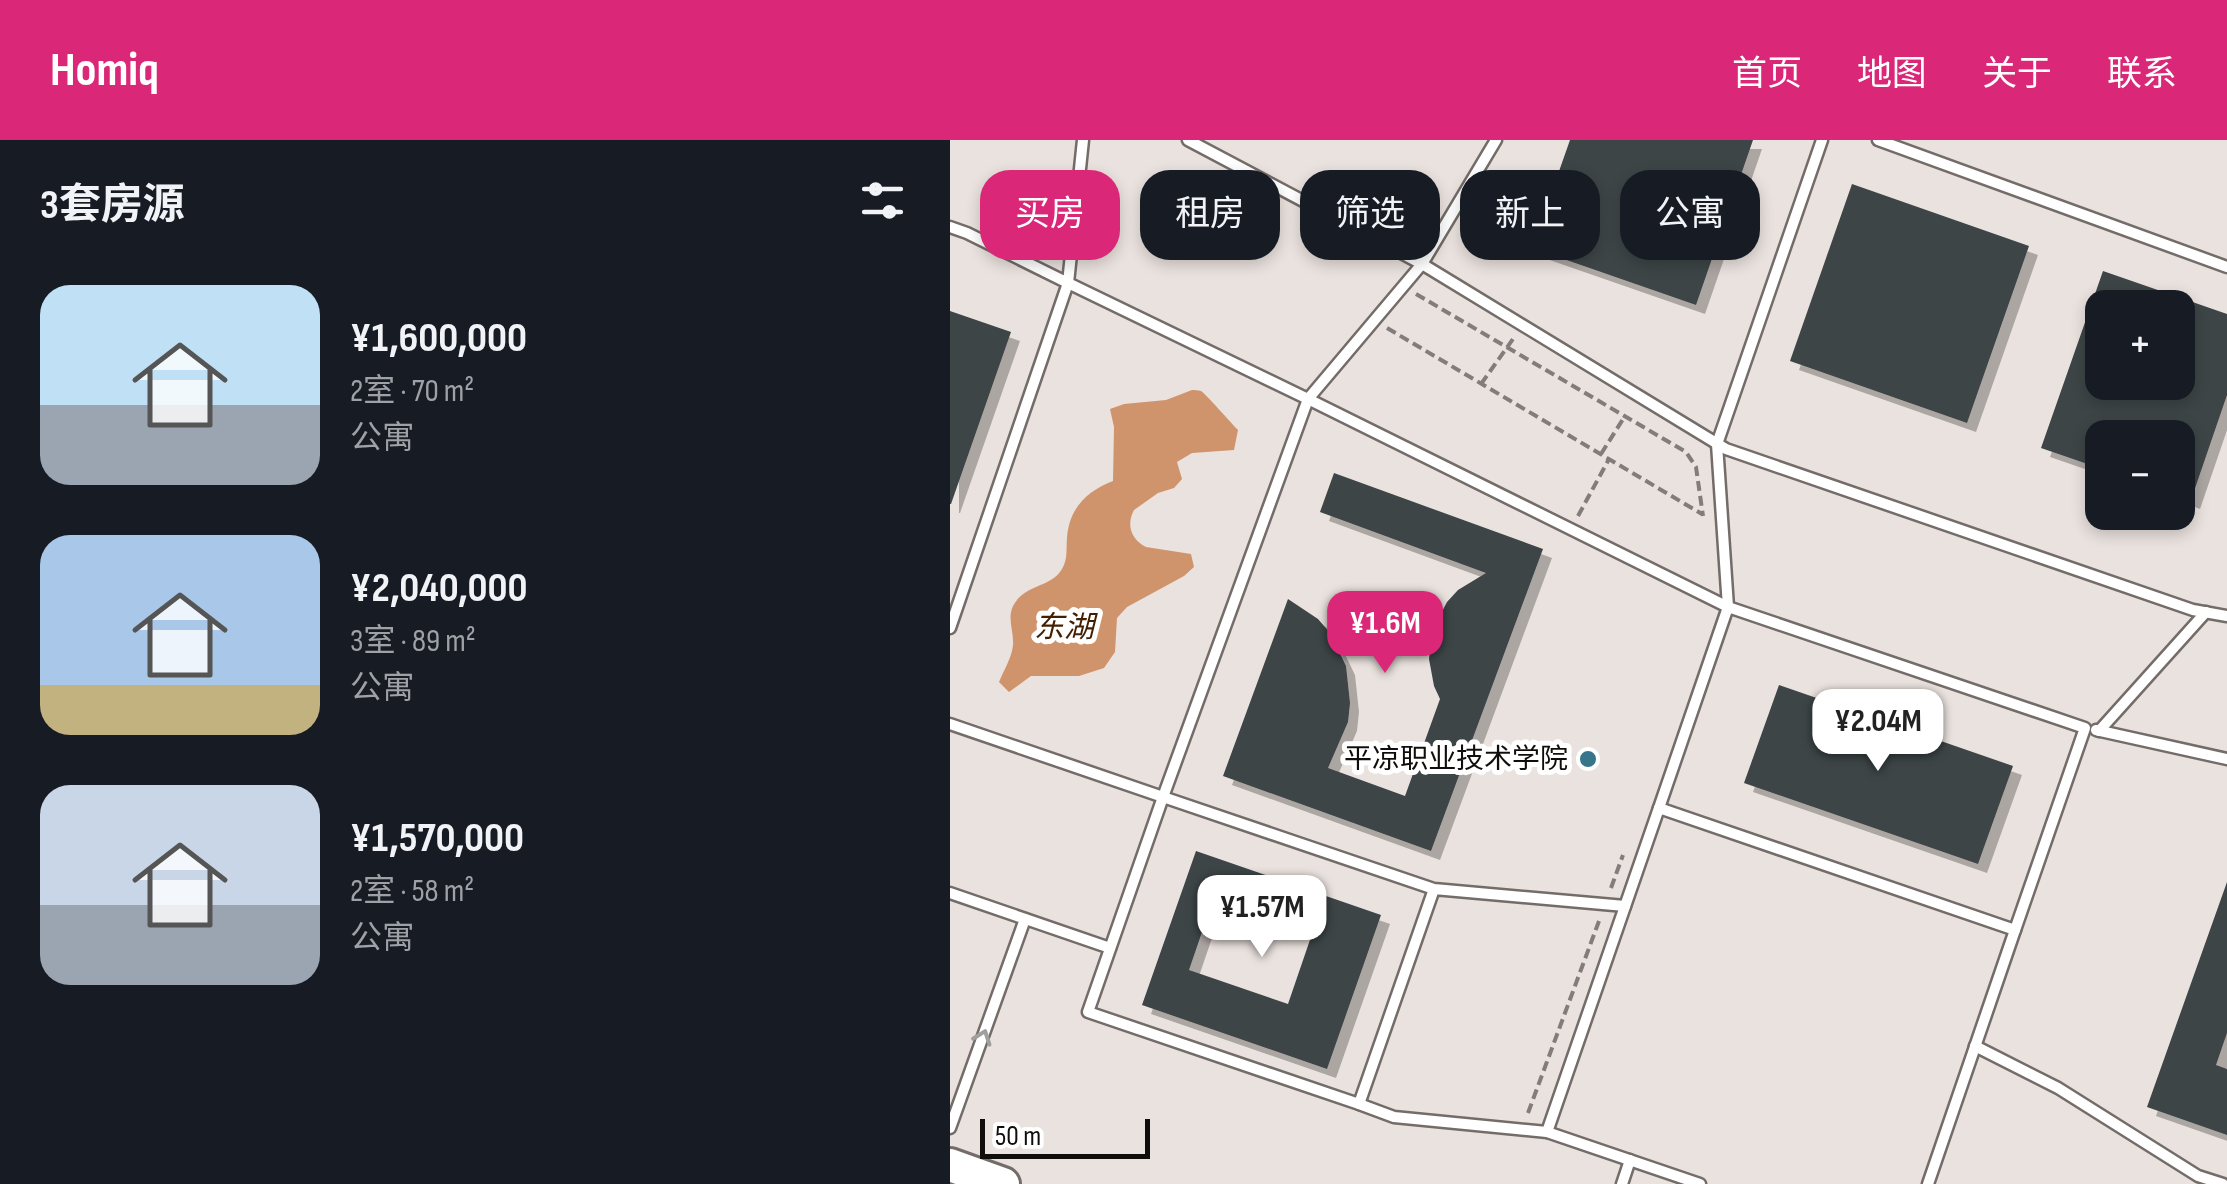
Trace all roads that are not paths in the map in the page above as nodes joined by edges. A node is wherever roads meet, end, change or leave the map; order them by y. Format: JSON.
{"nodes":[{"id":1,"x":1083,"y":140,"type":"edge"},
{"id":2,"x":1188,"y":140,"type":"edge"},
{"id":3,"x":1496,"y":140,"type":"edge"},
{"id":4,"x":1822,"y":140,"type":"edge"},
{"id":5,"x":1878,"y":140,"type":"edge"},
{"id":6,"x":950,"y":227,"type":"edge"},
{"id":7,"x":1422,"y":264,"type":"junction"},
{"id":8,"x":2227,"y":268,"type":"edge"},
{"id":9,"x":1068,"y":283,"type":"junction"},
{"id":10,"x":1308,"y":400,"type":"junction"},
{"id":11,"x":1717,"y":444,"type":"junction"},
{"id":12,"x":1728,"y":606,"type":"junction"},
{"id":13,"x":2206,"y":612,"type":"junction"},
{"id":14,"x":2227,"y":616,"type":"edge"},
{"id":15,"x":950,"y":628,"type":"edge"},
{"id":16,"x":950,"y":724,"type":"edge"},
{"id":17,"x":2085,"y":728,"type":"junction"},
{"id":18,"x":2100,"y":731,"type":"junction"},
{"id":19,"x":2227,"y":760,"type":"edge"},
{"id":20,"x":1162,"y":797,"type":"junction"},
{"id":21,"x":1659,"y":808,"type":"junction"},
{"id":22,"x":1434,"y":888,"type":"junction"},
{"id":23,"x":950,"y":894,"type":"edge"},
{"id":24,"x":1625,"y":906,"type":"junction"},
{"id":25,"x":1025,"y":919,"type":"junction"},
{"id":26,"x":2016,"y":930,"type":"junction"},
{"id":27,"x":1110,"y":948,"type":"junction"},
{"id":28,"x":1975,"y":1046,"type":"junction"},
{"id":29,"x":1360,"y":1104,"type":"junction"},
{"id":30,"x":950,"y":1128,"type":"edge"},
{"id":31,"x":1548,"y":1132,"type":"junction"},
{"id":32,"x":1630,"y":1160,"type":"junction"},
{"id":33,"x":950,"y":1165,"type":"edge"},
{"id":34,"x":1004,"y":1184,"type":"edge"},
{"id":35,"x":1622,"y":1184,"type":"edge"},
{"id":36,"x":1700,"y":1184,"type":"edge"},
{"id":37,"x":1928,"y":1184,"type":"edge"},
{"id":38,"x":2224,"y":1184,"type":"edge"}],
"edges":[{"from":1,"to":9,"type":"lane"},
{"from":2,"to":7,"type":"lane"},
{"from":3,"to":7,"type":"lane"},
{"from":4,"to":11,"type":"lane"},
{"from":5,"to":8,"type":"lane"},
{"from":6,"to":9,"type":"lane"},
{"from":7,"to":10,"type":"lane"},
{"from":7,"to":11,"type":"lane"},
{"from":9,"to":10,"type":"lane"},
{"from":9,"to":15,"type":"lane"},
{"from":10,"to":12,"type":"lane"},
{"from":10,"to":20,"type":"lane"},
{"from":11,"to":12,"type":"lane"},
{"from":11,"to":13,"type":"lane"},
{"from":12,"to":17,"type":"lane"},
{"from":12,"to":21,"type":"lane"},
{"from":13,"to":14,"type":"lane"},
{"from":13,"to":18,"type":"lane"},
{"from":16,"to":20,"type":"lane"},
{"from":17,"to":18,"type":"lane"},
{"from":17,"to":26,"type":"lane"},
{"from":18,"to":19,"type":"lane"},
{"from":20,"to":22,"type":"lane"},
{"from":20,"to":27,"type":"lane"},
{"from":21,"to":24,"type":"lane"},
{"from":21,"to":26,"type":"lane"},
{"from":22,"to":24,"type":"lane"},
{"from":22,"to":29,"type":"lane"},
{"from":23,"to":25,"type":"lane"},
{"from":24,"to":31,"type":"lane"},
{"from":25,"to":27,"type":"lane"},
{"from":30,"to":25,"type":"lane","one_way":true},
{"from":26,"to":28,"type":"lane"},
{"from":27,"to":29,"type":"lane"},
{"from":28,"to":37,"type":"lane"},
{"from":28,"to":38,"type":"lane"},
{"from":29,"to":31,"type":"lane"},
{"from":31,"to":32,"type":"lane"},
{"from":32,"to":35,"type":"lane"},
{"from":32,"to":36,"type":"lane"},
{"from":33,"to":34,"type":"main road"}]}
